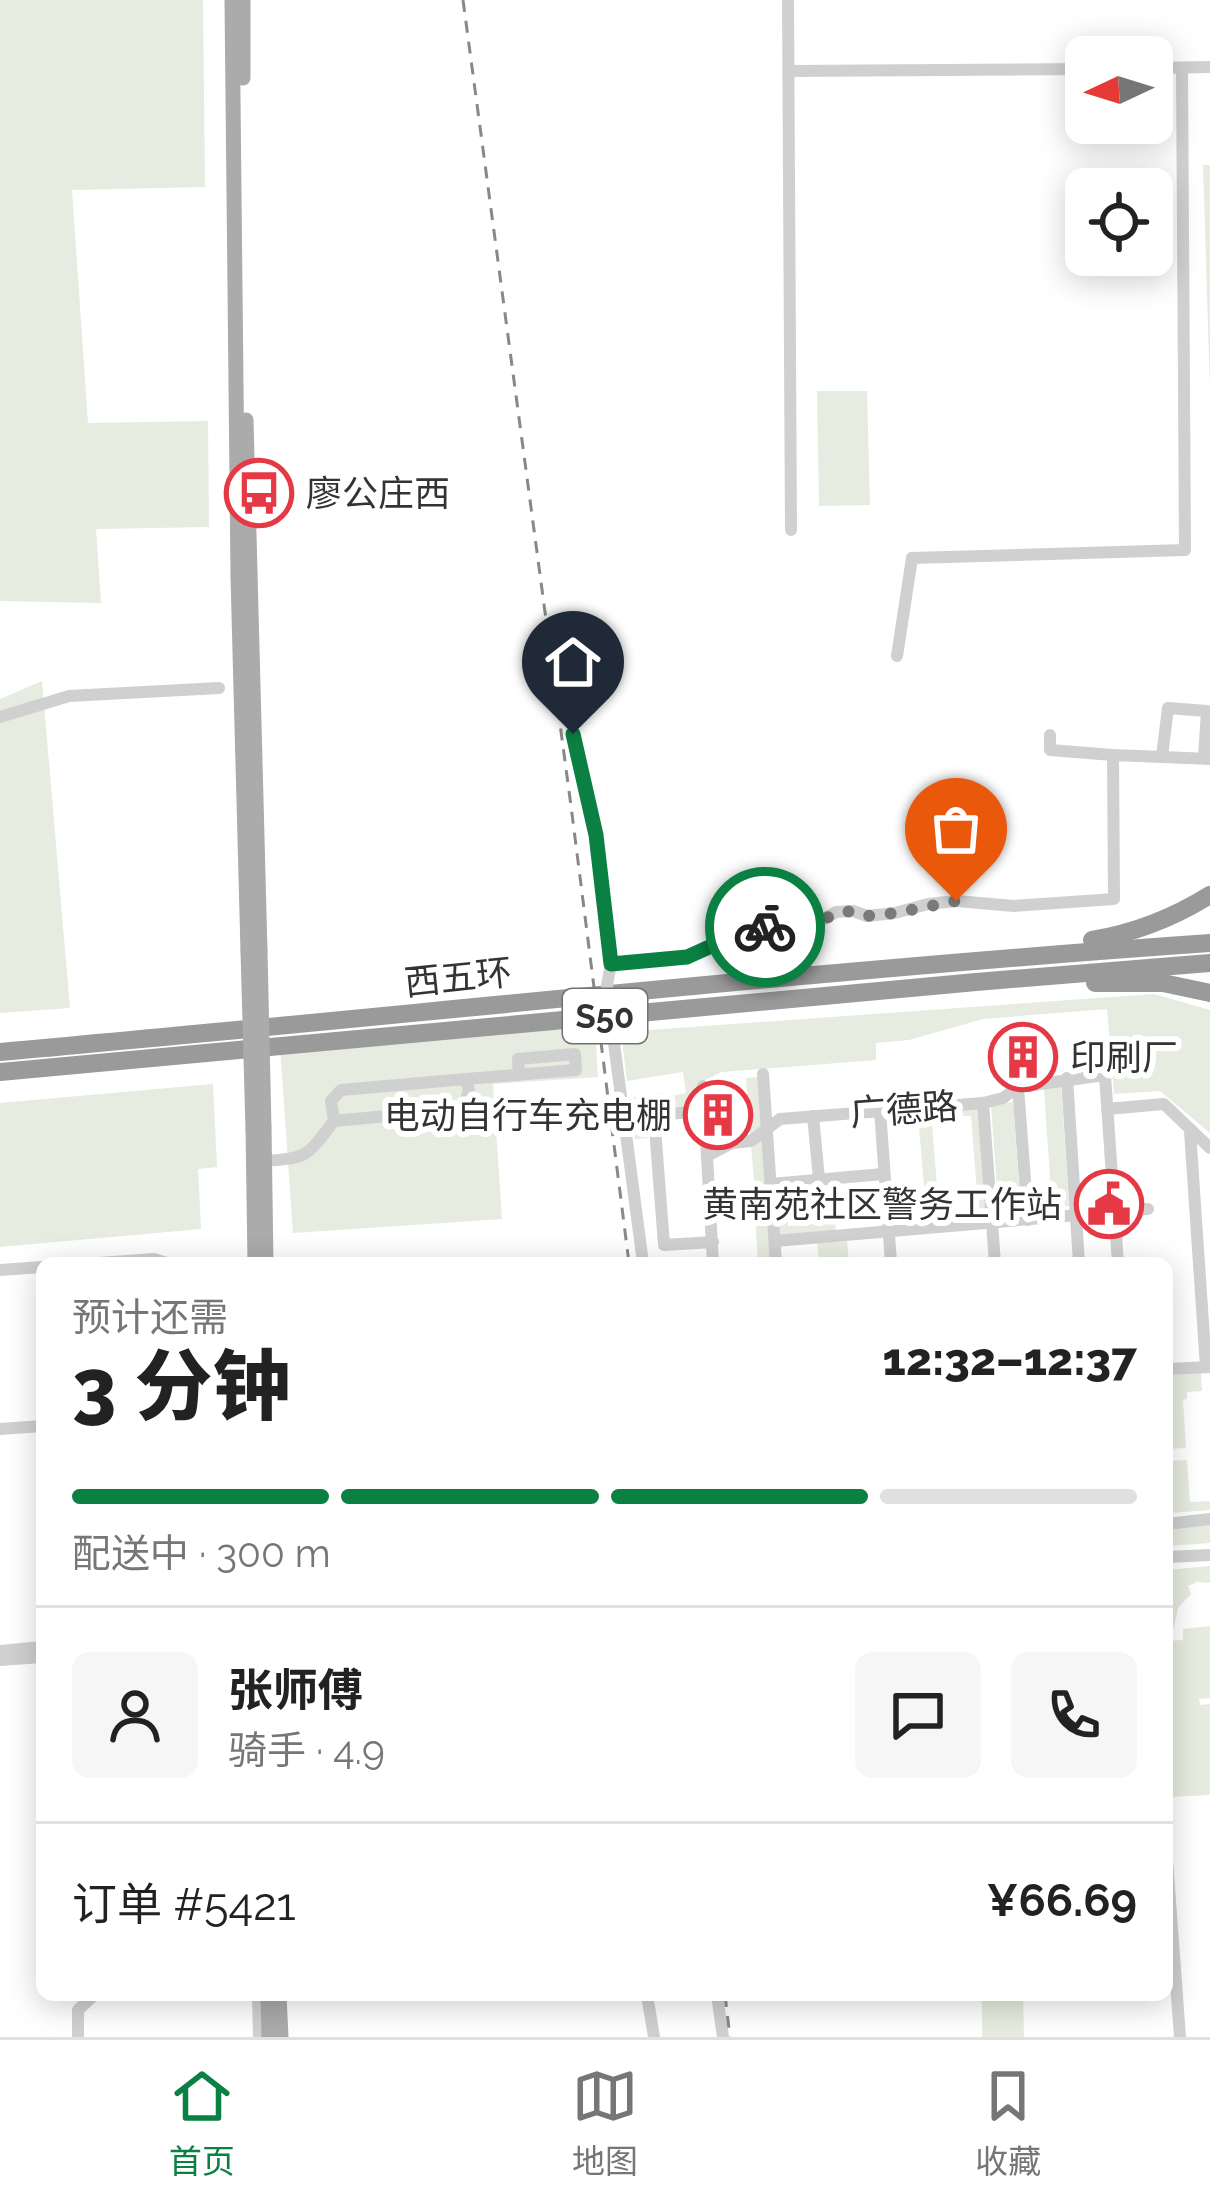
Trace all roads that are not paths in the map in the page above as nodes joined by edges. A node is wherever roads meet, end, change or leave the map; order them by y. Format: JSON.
{"nodes":[{"id":1,"x":232,"y":0,"type":"edge"},
{"id":2,"x":243,"y":0,"type":"edge"},
{"id":3,"x":788,"y":0,"type":"edge"},
{"id":4,"x":1210,"y":67,"type":"edge"},
{"id":5,"x":1173,"y":68,"type":"edge"},
{"id":6,"x":1182,"y":68,"type":"junction"},
{"id":7,"x":1065,"y":69,"type":"edge"},
{"id":8,"x":789,"y":70,"type":"junction"},
{"id":9,"x":790,"y":530,"type":"dead end"},
{"id":10,"x":897,"y":656,"type":"dead end"},
{"id":11,"x":219,"y":688,"type":"dead end"},
{"id":12,"x":0,"y":717,"type":"edge"},
{"id":13,"x":573,"y":734,"type":"dead end"},
{"id":14,"x":1050,"y":735,"type":"dead end"},
{"id":15,"x":1113,"y":755,"type":"junction"},
{"id":16,"x":1162,"y":756,"type":"junction"},
{"id":17,"x":1207,"y":758,"type":"edge"},
{"id":18,"x":1210,"y":895,"type":"edge"},
{"id":19,"x":1210,"y":943,"type":"edge"},
{"id":20,"x":254,"y":951,"type":"junction"},
{"id":21,"x":974,"y":959,"type":"junction"},
{"id":22,"x":1210,"y":963,"type":"edge"},
{"id":23,"x":611,"y":964,"type":"junction"},
{"id":24,"x":976,"y":982,"type":"junction"},
{"id":25,"x":1210,"y":993,"type":"edge"},
{"id":26,"x":0,"y":1052,"type":"edge"},
{"id":27,"x":0,"y":1072,"type":"edge"},
{"id":28,"x":763,"y":1074,"type":"dead end"},
{"id":29,"x":519,"y":1075,"type":"dead end"},
{"id":30,"x":1067,"y":1078,"type":"junction"},
{"id":31,"x":466,"y":1079,"type":"junction"},
{"id":32,"x":703,"y":1086,"type":"dead end"},
{"id":33,"x":1018,"y":1087,"type":"junction"},
{"id":34,"x":983,"y":1103,"type":"junction"},
{"id":35,"x":1107,"y":1108,"type":"junction"},
{"id":36,"x":880,"y":1110,"type":"junction"},
{"id":37,"x":704,"y":1111,"type":"junction"},
{"id":38,"x":813,"y":1116,"type":"junction"},
{"id":39,"x":334,"y":1121,"type":"junction"},
{"id":40,"x":259,"y":1129,"type":"junction"},
{"id":41,"x":767,"y":1129,"type":"junction"},
{"id":42,"x":1190,"y":1131,"type":"junction"},
{"id":43,"x":1210,"y":1148,"type":"edge"},
{"id":44,"x":707,"y":1156,"type":"junction"},
{"id":45,"x":265,"y":1161,"type":"junction"},
{"id":46,"x":884,"y":1174,"type":"junction"},
{"id":47,"x":819,"y":1179,"type":"junction"},
{"id":48,"x":771,"y":1184,"type":"junction"},
{"id":49,"x":1148,"y":1209,"type":"dead end"},
{"id":50,"x":1115,"y":1212,"type":"junction"},
{"id":51,"x":1076,"y":1215,"type":"junction"},
{"id":52,"x":1028,"y":1220,"type":"junction"},
{"id":53,"x":992,"y":1223,"type":"junction"},
{"id":54,"x":889,"y":1233,"type":"junction"},
{"id":55,"x":775,"y":1241,"type":"junction"},
{"id":56,"x":712,"y":1242,"type":"junction"},
{"id":57,"x":1204,"y":1255,"type":"edge"},
{"id":58,"x":255,"y":1257,"type":"edge"},
{"id":59,"x":266,"y":1257,"type":"edge"},
{"id":60,"x":643,"y":1257,"type":"edge"},
{"id":61,"x":713,"y":1257,"type":"edge"},
{"id":62,"x":776,"y":1257,"type":"edge"},
{"id":63,"x":891,"y":1257,"type":"edge"},
{"id":64,"x":995,"y":1257,"type":"edge"},
{"id":65,"x":1079,"y":1257,"type":"edge"},
{"id":66,"x":1118,"y":1257,"type":"edge"},
{"id":67,"x":36,"y":1267,"type":"edge"},
{"id":68,"x":0,"y":1270,"type":"edge"},
{"id":69,"x":1208,"y":1367,"type":"edge"},
{"id":70,"x":1173,"y":1369,"type":"edge"},
{"id":71,"x":36,"y":1426,"type":"edge"},
{"id":72,"x":0,"y":1429,"type":"edge"},
{"id":73,"x":1210,"y":1519,"type":"edge"},
{"id":74,"x":1173,"y":1522,"type":"edge"},
{"id":75,"x":1210,"y":1555,"type":"edge"},
{"id":76,"x":1173,"y":1557,"type":"edge"},
{"id":77,"x":36,"y":1648,"type":"edge"},
{"id":78,"x":0,"y":1651,"type":"edge"},
{"id":79,"x":36,"y":1657,"type":"edge"},
{"id":80,"x":0,"y":1660,"type":"edge"},
{"id":81,"x":1173,"y":1942,"type":"edge"},
{"id":82,"x":88,"y":2001,"type":"edge"},
{"id":83,"x":258,"y":2001,"type":"edge"},
{"id":84,"x":268,"y":2001,"type":"edge"},
{"id":85,"x":280,"y":2001,"type":"edge"},
{"id":86,"x":648,"y":2001,"type":"edge"},
{"id":87,"x":719,"y":2001,"type":"edge"},
{"id":88,"x":78,"y":2037,"type":"edge"},
{"id":89,"x":259,"y":2037,"type":"edge"},
{"id":90,"x":269,"y":2037,"type":"edge"},
{"id":91,"x":281,"y":2037,"type":"edge"},
{"id":92,"x":654,"y":2037,"type":"edge"},
{"id":93,"x":722,"y":2037,"type":"edge"},
{"id":94,"x":1180,"y":2037,"type":"edge"}],
"edges":[{"from":1,"to":20,"type":"main road"},
{"from":2,"to":20,"type":"main road"},
{"from":3,"to":8,"type":"street"},
{"from":4,"to":6,"type":"street"},
{"from":5,"to":6,"type":"street"},
{"from":6,"to":10,"type":"street"},
{"from":7,"to":8,"type":"street"},
{"from":8,"to":9,"type":"street"},
{"from":11,"to":12,"type":"street"},
{"from":13,"to":23,"type":"street"},
{"from":14,"to":15,"type":"street"},
{"from":15,"to":16,"type":"street"},
{"from":15,"to":23,"type":"street"},
{"from":16,"to":17,"type":"street"},
{"from":16,"to":17,"type":"street"},
{"from":18,"to":21,"type":"highway"},
{"from":19,"to":21,"type":"highway","name":"西五环","number":"S50"},
{"from":20,"to":40,"type":"main road","bridge":true},
{"from":21,"to":26,"type":"highway","name":"西五环","number":"S50"},
{"from":22,"to":24,"type":"highway","name":"西五环","number":"S50"},
{"from":23,"to":60,"type":"street","bridge":true},
{"from":24,"to":25,"type":"highway"},
{"from":24,"to":27,"type":"highway","name":"西五环","number":"S50"},
{"from":28,"to":41,"type":"street"},
{"from":29,"to":31,"type":"street"},
{"from":30,"to":33,"type":"street","name":"广德路"},
{"from":30,"to":35,"type":"street","name":"广德路"},
{"from":30,"to":51,"type":"street"},
{"from":31,"to":39,"type":"street"},
{"from":31,"to":39,"type":"street"},
{"from":32,"to":37,"type":"street"},
{"from":33,"to":34,"type":"street","name":"广德路"},
{"from":33,"to":52,"type":"street"},
{"from":34,"to":36,"type":"street","name":"广德路"},
{"from":34,"to":53,"type":"street"},
{"from":35,"to":42,"type":"street"},
{"from":35,"to":50,"type":"street"},
{"from":36,"to":38,"type":"street","name":"广德路"},
{"from":36,"to":46,"type":"street"},
{"from":37,"to":44,"type":"street"},
{"from":37,"to":56,"type":"street"},
{"from":38,"to":41,"type":"street","name":"广德路"},
{"from":38,"to":47,"type":"street"},
{"from":39,"to":45,"type":"street"},
{"from":40,"to":45,"type":"main road"},
{"from":40,"to":58,"type":"main road"},
{"from":41,"to":44,"type":"street","name":"广德路"},
{"from":41,"to":48,"type":"street"},
{"from":42,"to":43,"type":"street"},
{"from":42,"to":57,"type":"street"},
{"from":44,"to":56,"type":"street"},
{"from":45,"to":59,"type":"main road"},
{"from":46,"to":47,"type":"street"},
{"from":46,"to":54,"type":"street"},
{"from":47,"to":48,"type":"street"},
{"from":48,"to":55,"type":"street"},
{"from":49,"to":50,"type":"street"},
{"from":50,"to":51,"type":"street"},
{"from":50,"to":66,"type":"street"},
{"from":51,"to":52,"type":"street"},
{"from":51,"to":65,"type":"street"},
{"from":52,"to":53,"type":"street"},
{"from":53,"to":54,"type":"street"},
{"from":53,"to":64,"type":"street"},
{"from":54,"to":55,"type":"street"},
{"from":54,"to":63,"type":"street"},
{"from":55,"to":62,"type":"street"},
{"from":56,"to":61,"type":"street"},
{"from":57,"to":69,"type":"street"},
{"from":67,"to":68,"type":"street"},
{"from":69,"to":70,"type":"street"},
{"from":71,"to":72,"type":"street"},
{"from":73,"to":74,"type":"street"},
{"from":75,"to":76,"type":"street"},
{"from":77,"to":78,"type":"street"},
{"from":79,"to":80,"type":"street"},
{"from":81,"to":94,"type":"street"},
{"from":82,"to":88,"type":"street"},
{"from":83,"to":89,"type":"street"},
{"from":84,"to":90,"type":"main road"},
{"from":85,"to":91,"type":"main road"},
{"from":86,"to":92,"type":"street"},
{"from":87,"to":93,"type":"street"}]}
